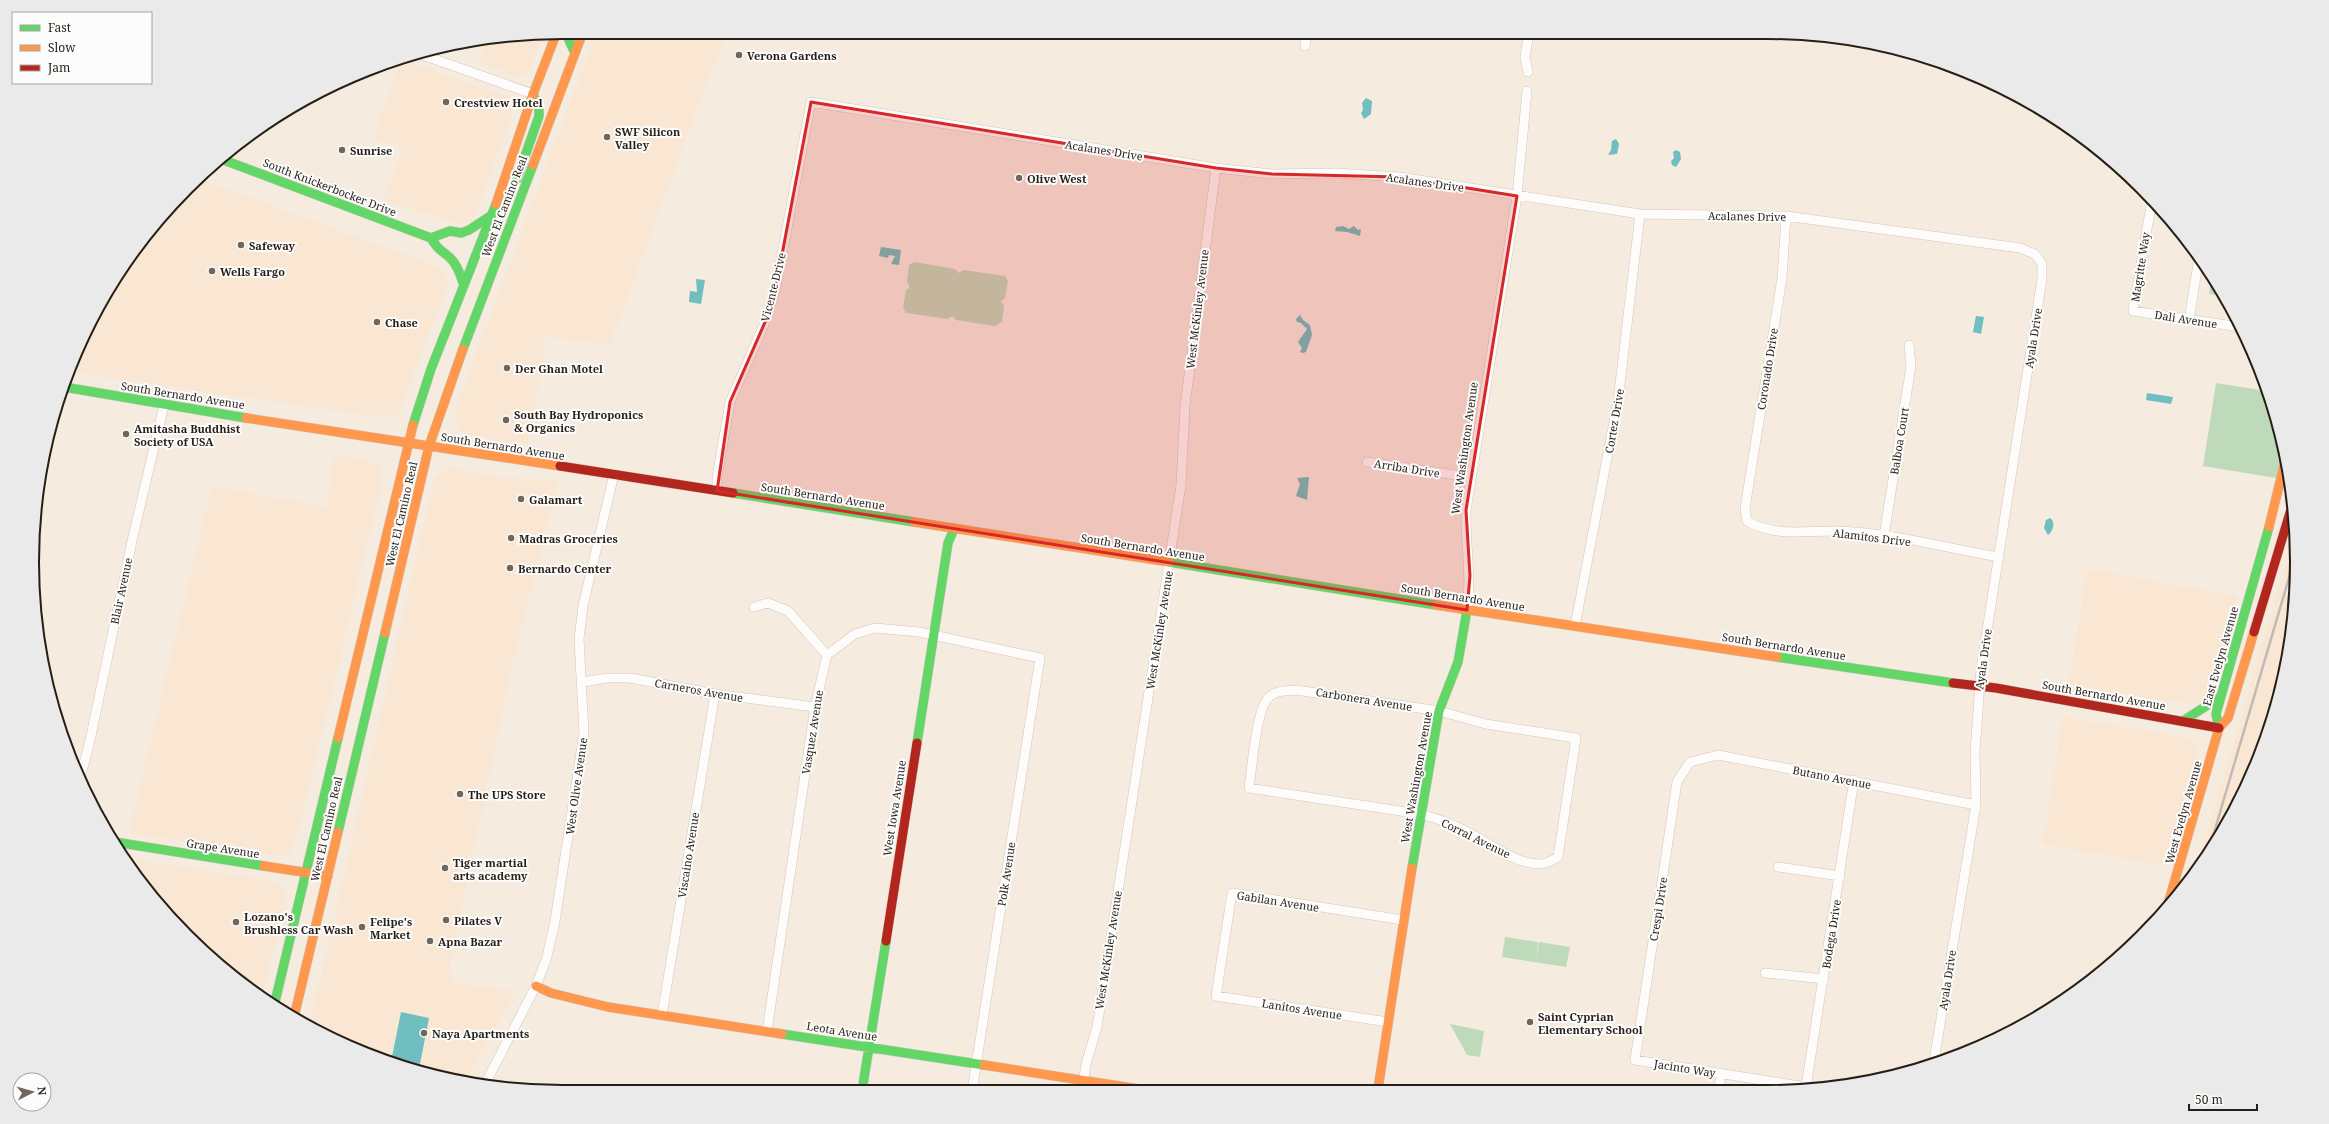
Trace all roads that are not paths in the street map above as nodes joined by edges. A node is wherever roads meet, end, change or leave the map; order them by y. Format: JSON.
{"nodes":[{"id":1,"x":554,"y":39,"type":"edge"},
{"id":2,"x":568,"y":39,"type":"edge"},
{"id":3,"x":580,"y":39,"type":"edge"},
{"id":4,"x":1306,"y":39,"type":"edge"},
{"id":5,"x":1528,"y":39,"type":"edge"},
{"id":6,"x":1305,"y":46,"type":"dead end"},
{"id":7,"x":575,"y":53,"type":"junction"},
{"id":8,"x":428,"y":57,"type":"edge"},
{"id":9,"x":1528,"y":72,"type":"dead end"},
{"id":10,"x":1528,"y":91,"type":"dead end"},
{"id":11,"x":533,"y":94,"type":"junction"},
{"id":12,"x":811,"y":102,"type":"joint"},
{"id":13,"x":226,"y":161,"type":"edge"},
{"id":14,"x":1216,"y":168,"type":"junction"},
{"id":15,"x":1516,"y":196,"type":"junction"},
{"id":16,"x":2151,"y":207,"type":"edge"},
{"id":17,"x":1640,"y":214,"type":"junction"},
{"id":18,"x":492,"y":215,"type":"junction"},
{"id":19,"x":1786,"y":216,"type":"junction"},
{"id":20,"x":511,"y":223,"type":"junction"},
{"id":21,"x":431,"y":238,"type":"junction"},
{"id":22,"x":2038,"y":257,"type":"joint"},
{"id":23,"x":2198,"y":265,"type":"edge"},
{"id":24,"x":464,"y":285,"type":"junction"},
{"id":25,"x":2133,"y":311,"type":"joint"},
{"id":26,"x":2189,"y":320,"type":"junction"},
{"id":27,"x":2233,"y":326,"type":"edge"},
{"id":28,"x":1909,"y":345,"type":"dead end"},
{"id":29,"x":69,"y":388,"type":"edge"},
{"id":30,"x":164,"y":405,"type":"junction"},
{"id":31,"x":408,"y":443,"type":"junction"},
{"id":32,"x":429,"y":446,"type":"junction"},
{"id":33,"x":1367,"y":462,"type":"dead end"},
{"id":34,"x":2282,"y":473,"type":"edge"},
{"id":35,"x":614,"y":474,"type":"junction"},
{"id":36,"x":1470,"y":477,"type":"junction"},
{"id":37,"x":717,"y":491,"type":"junction"},
{"id":38,"x":2288,"y":519,"type":"edge"},
{"id":39,"x":1747,"y":521,"type":"joint"},
{"id":40,"x":954,"y":529,"type":"junction"},
{"id":41,"x":1884,"y":536,"type":"junction"},
{"id":42,"x":1999,"y":557,"type":"junction"},
{"id":43,"x":1169,"y":563,"type":"junction"},
{"id":44,"x":754,"y":607,"type":"dead end"},
{"id":45,"x":1467,"y":610,"type":"junction"},
{"id":46,"x":1575,"y":626,"type":"junction"},
{"id":47,"x":933,"y":637,"type":"junction"},
{"id":48,"x":827,"y":655,"type":"junction"},
{"id":49,"x":583,"y":682,"type":"junction"},
{"id":50,"x":1979,"y":686,"type":"junction"},
{"id":51,"x":715,"y":694,"type":"junction"},
{"id":52,"x":2220,"y":697,"type":"junction"},
{"id":53,"x":815,"y":707,"type":"junction"},
{"id":54,"x":1439,"y":711,"type":"junction"},
{"id":55,"x":2183,"y":721,"type":"junction"},
{"id":56,"x":2219,"y":728,"type":"junction"},
{"id":57,"x":1576,"y":738,"type":"joint"},
{"id":58,"x":1690,"y":762,"type":"joint"},
{"id":59,"x":82,"y":770,"type":"edge"},
{"id":60,"x":1854,"y":780,"type":"junction"},
{"id":61,"x":1249,"y":788,"type":"joint"},
{"id":62,"x":1976,"y":805,"type":"junction"},
{"id":63,"x":1420,"y":814,"type":"junction"},
{"id":64,"x":121,"y":843,"type":"edge"},
{"id":65,"x":1778,"y":867,"type":"dead end"},
{"id":66,"x":305,"y":873,"type":"junction"},
{"id":67,"x":328,"y":876,"type":"junction"},
{"id":68,"x":1840,"y":876,"type":"junction"},
{"id":69,"x":2171,"y":893,"type":"edge"},
{"id":70,"x":1403,"y":920,"type":"junction"},
{"id":71,"x":1765,"y":973,"type":"dead end"},
{"id":72,"x":1824,"y":979,"type":"junction"},
{"id":73,"x":536,"y":986,"type":"junction"},
{"id":74,"x":1216,"y":996,"type":"joint"},
{"id":75,"x":275,"y":1000,"type":"edge"},
{"id":76,"x":295,"y":1012,"type":"edge"},
{"id":77,"x":662,"y":1015,"type":"junction"},
{"id":78,"x":1388,"y":1022,"type":"junction"},
{"id":79,"x":766,"y":1032,"type":"junction"},
{"id":80,"x":869,"y":1047,"type":"junction"},
{"id":81,"x":1935,"y":1057,"type":"edge"},
{"id":82,"x":1635,"y":1060,"type":"joint"},
{"id":83,"x":976,"y":1064,"type":"junction"},
{"id":84,"x":1721,"y":1074,"type":"junction"},
{"id":85,"x":487,"y":1080,"type":"edge"},
{"id":86,"x":1084,"y":1080,"type":"junction"},
{"id":87,"x":1807,"y":1083,"type":"edge"},
{"id":88,"x":1785,"y":1084,"type":"edge"},
{"id":89,"x":863,"y":1085,"type":"edge"},
{"id":90,"x":973,"y":1085,"type":"edge"},
{"id":91,"x":1083,"y":1085,"type":"edge"},
{"id":92,"x":1115,"y":1085,"type":"edge"},
{"id":93,"x":1379,"y":1085,"type":"edge"},
{"id":94,"x":1719,"y":1085,"type":"edge"}],
"edges":[{"from":1,"to":11,"type":"street","name":"West El Camino Real"},
{"from":2,"to":7,"type":"street"},
{"from":3,"to":7,"type":"street","name":"West El Camino Real"},
{"from":4,"to":6,"type":"street"},
{"from":5,"to":9,"type":"street"},
{"from":7,"to":20,"type":"street","name":"West El Camino Real"},
{"from":8,"to":11,"type":"street"},
{"from":10,"to":15,"type":"street","name":"West Washington Avenue"},
{"from":11,"to":18,"type":"street","name":"West El Camino Real"},
{"from":11,"to":20,"type":"street"},
{"from":12,"to":14,"type":"street","name":"Acalanes Drive"},
{"from":12,"to":37,"type":"street","name":"Vicente Drive"},
{"from":13,"to":21,"type":"street","name":"South Knickerbocker Drive"},
{"from":14,"to":15,"type":"street","name":"Acalanes Drive"},
{"from":14,"to":43,"type":"street","name":"West McKinley Avenue"},
{"from":15,"to":17,"type":"street","name":"Acalanes Drive"},
{"from":15,"to":36,"type":"street","name":"West Washington Avenue"},
{"from":16,"to":25,"type":"street","name":"Magritte Way"},
{"from":17,"to":19,"type":"street","name":"Acalanes Drive"},
{"from":17,"to":46,"type":"street","name":"Cortez Drive"},
{"from":18,"to":21,"type":"street"},
{"from":18,"to":24,"type":"street","name":"West El Camino Real"},
{"from":19,"to":22,"type":"street","name":"Acalanes Drive"},
{"from":19,"to":39,"type":"street","name":"Coronado Drive"},
{"from":20,"to":32,"type":"street","name":"West El Camino Real"},
{"from":21,"to":24,"type":"street"},
{"from":22,"to":42,"type":"street","name":"Ayala Drive"},
{"from":23,"to":26,"type":"street"},
{"from":24,"to":31,"type":"street","name":"West El Camino Real"},
{"from":25,"to":26,"type":"street","name":"Dali Avenue"},
{"from":26,"to":27,"type":"street","name":"Dali Avenue"},
{"from":28,"to":41,"type":"street","name":"Balboa Court"},
{"from":29,"to":30,"type":"street","name":"South Bernardo Avenue"},
{"from":30,"to":31,"type":"street","name":"South Bernardo Avenue"},
{"from":30,"to":59,"type":"street","name":"Blair Avenue"},
{"from":31,"to":32,"type":"street","name":"South Bernardo Avenue"},
{"from":31,"to":66,"type":"street","name":"West El Camino Real"},
{"from":32,"to":35,"type":"street","name":"South Bernardo Avenue"},
{"from":32,"to":67,"type":"street","name":"West El Camino Real"},
{"from":33,"to":36,"type":"street","name":"Arriba Drive"},
{"from":34,"to":52,"type":"street","name":"East Evelyn Avenue"},
{"from":35,"to":37,"type":"street","name":"South Bernardo Avenue"},
{"from":35,"to":49,"type":"street","name":"West Olive Avenue"},
{"from":36,"to":45,"type":"street","name":"West Washington Avenue"},
{"from":37,"to":40,"type":"street","name":"South Bernardo Avenue"},
{"from":38,"to":56,"type":"street"},
{"from":39,"to":41,"type":"street","name":"Alamitos Drive"},
{"from":40,"to":43,"type":"street","name":"South Bernardo Avenue"},
{"from":40,"to":47,"type":"street","name":"West Iowa Avenue"},
{"from":41,"to":42,"type":"street","name":"Alamitos Drive"},
{"from":42,"to":50,"type":"street","name":"Ayala Drive"},
{"from":43,"to":45,"type":"street","name":"South Bernardo Avenue"},
{"from":43,"to":86,"type":"street","name":"West McKinley Avenue"},
{"from":44,"to":48,"type":"street"},
{"from":45,"to":46,"type":"street","name":"South Bernardo Avenue"},
{"from":45,"to":54,"type":"street","name":"West Washington Avenue"},
{"from":46,"to":50,"type":"street","name":"South Bernardo Avenue"},
{"from":47,"to":48,"type":"street"},
{"from":47,"to":80,"type":"street","name":"West Iowa Avenue"},
{"from":47,"to":83,"type":"street","name":"Polk Avenue"},
{"from":48,"to":53,"type":"street","name":"Vasquez Avenue"},
{"from":49,"to":51,"type":"street","name":"Carneros Avenue"},
{"from":49,"to":73,"type":"street","name":"West Olive Avenue"},
{"from":50,"to":55,"type":"street","name":"South Bernardo Avenue"},
{"from":50,"to":62,"type":"street","name":"Ayala Drive"},
{"from":51,"to":53,"type":"street","name":"Carneros Avenue"},
{"from":51,"to":77,"type":"street","name":"Viscaino Avenue"},
{"from":52,"to":55,"type":"street"},
{"from":52,"to":56,"type":"street","name":"East Evelyn Avenue"},
{"from":53,"to":79,"type":"street","name":"Vasquez Avenue"},
{"from":54,"to":57,"type":"street","name":"Carbonera Avenue"},
{"from":54,"to":61,"type":"street","name":"Carbonera Avenue"},
{"from":54,"to":63,"type":"street","name":"West Washington Avenue"},
{"from":55,"to":56,"type":"street","name":"South Bernardo Avenue"},
{"from":56,"to":69,"type":"street","name":"West Evelyn Avenue"},
{"from":57,"to":63,"type":"street","name":"Corral Avenue"},
{"from":58,"to":60,"type":"street","name":"Butano Avenue"},
{"from":58,"to":82,"type":"street","name":"Crespi Drive"},
{"from":60,"to":62,"type":"street","name":"Butano Avenue"},
{"from":60,"to":68,"type":"street","name":"Bodega Drive"},
{"from":61,"to":63,"type":"street","name":"Corral Avenue"},
{"from":62,"to":81,"type":"street","name":"Ayala Drive"},
{"from":63,"to":70,"type":"street","name":"West Washington Avenue"},
{"from":64,"to":66,"type":"street","name":"Grape Avenue"},
{"from":65,"to":68,"type":"street"},
{"from":66,"to":67,"type":"street","name":"Grape Avenue"},
{"from":66,"to":75,"type":"street","name":"West El Camino Real"},
{"from":67,"to":76,"type":"street","name":"West El Camino Real"},
{"from":68,"to":72,"type":"street","name":"Bodega Drive"},
{"from":70,"to":74,"type":"street","name":"Gabilan Avenue"},
{"from":70,"to":78,"type":"street","name":"West Washington Avenue"},
{"from":71,"to":72,"type":"street"},
{"from":72,"to":87,"type":"street","name":"Bodega Drive"},
{"from":73,"to":77,"type":"street","name":"Leota Avenue"},
{"from":73,"to":85,"type":"street","name":"West Olive Avenue"},
{"from":74,"to":78,"type":"street","name":"Lanitos Avenue"},
{"from":77,"to":79,"type":"street","name":"Leota Avenue"},
{"from":78,"to":93,"type":"street","name":"West Washington Avenue"},
{"from":79,"to":80,"type":"street","name":"Leota Avenue"},
{"from":80,"to":83,"type":"street","name":"Leota Avenue"},
{"from":80,"to":89,"type":"street","name":"West Iowa Avenue"},
{"from":82,"to":84,"type":"street","name":"Jacinto Way"},
{"from":83,"to":86,"type":"street","name":"Leota Avenue"},
{"from":83,"to":90,"type":"street","name":"Polk Avenue"},
{"from":84,"to":88,"type":"street","name":"Jacinto Way"},
{"from":84,"to":94,"type":"street"},
{"from":86,"to":91,"type":"street","name":"West McKinley Avenue"},
{"from":86,"to":92,"type":"street","name":"Leota Avenue"}]}
